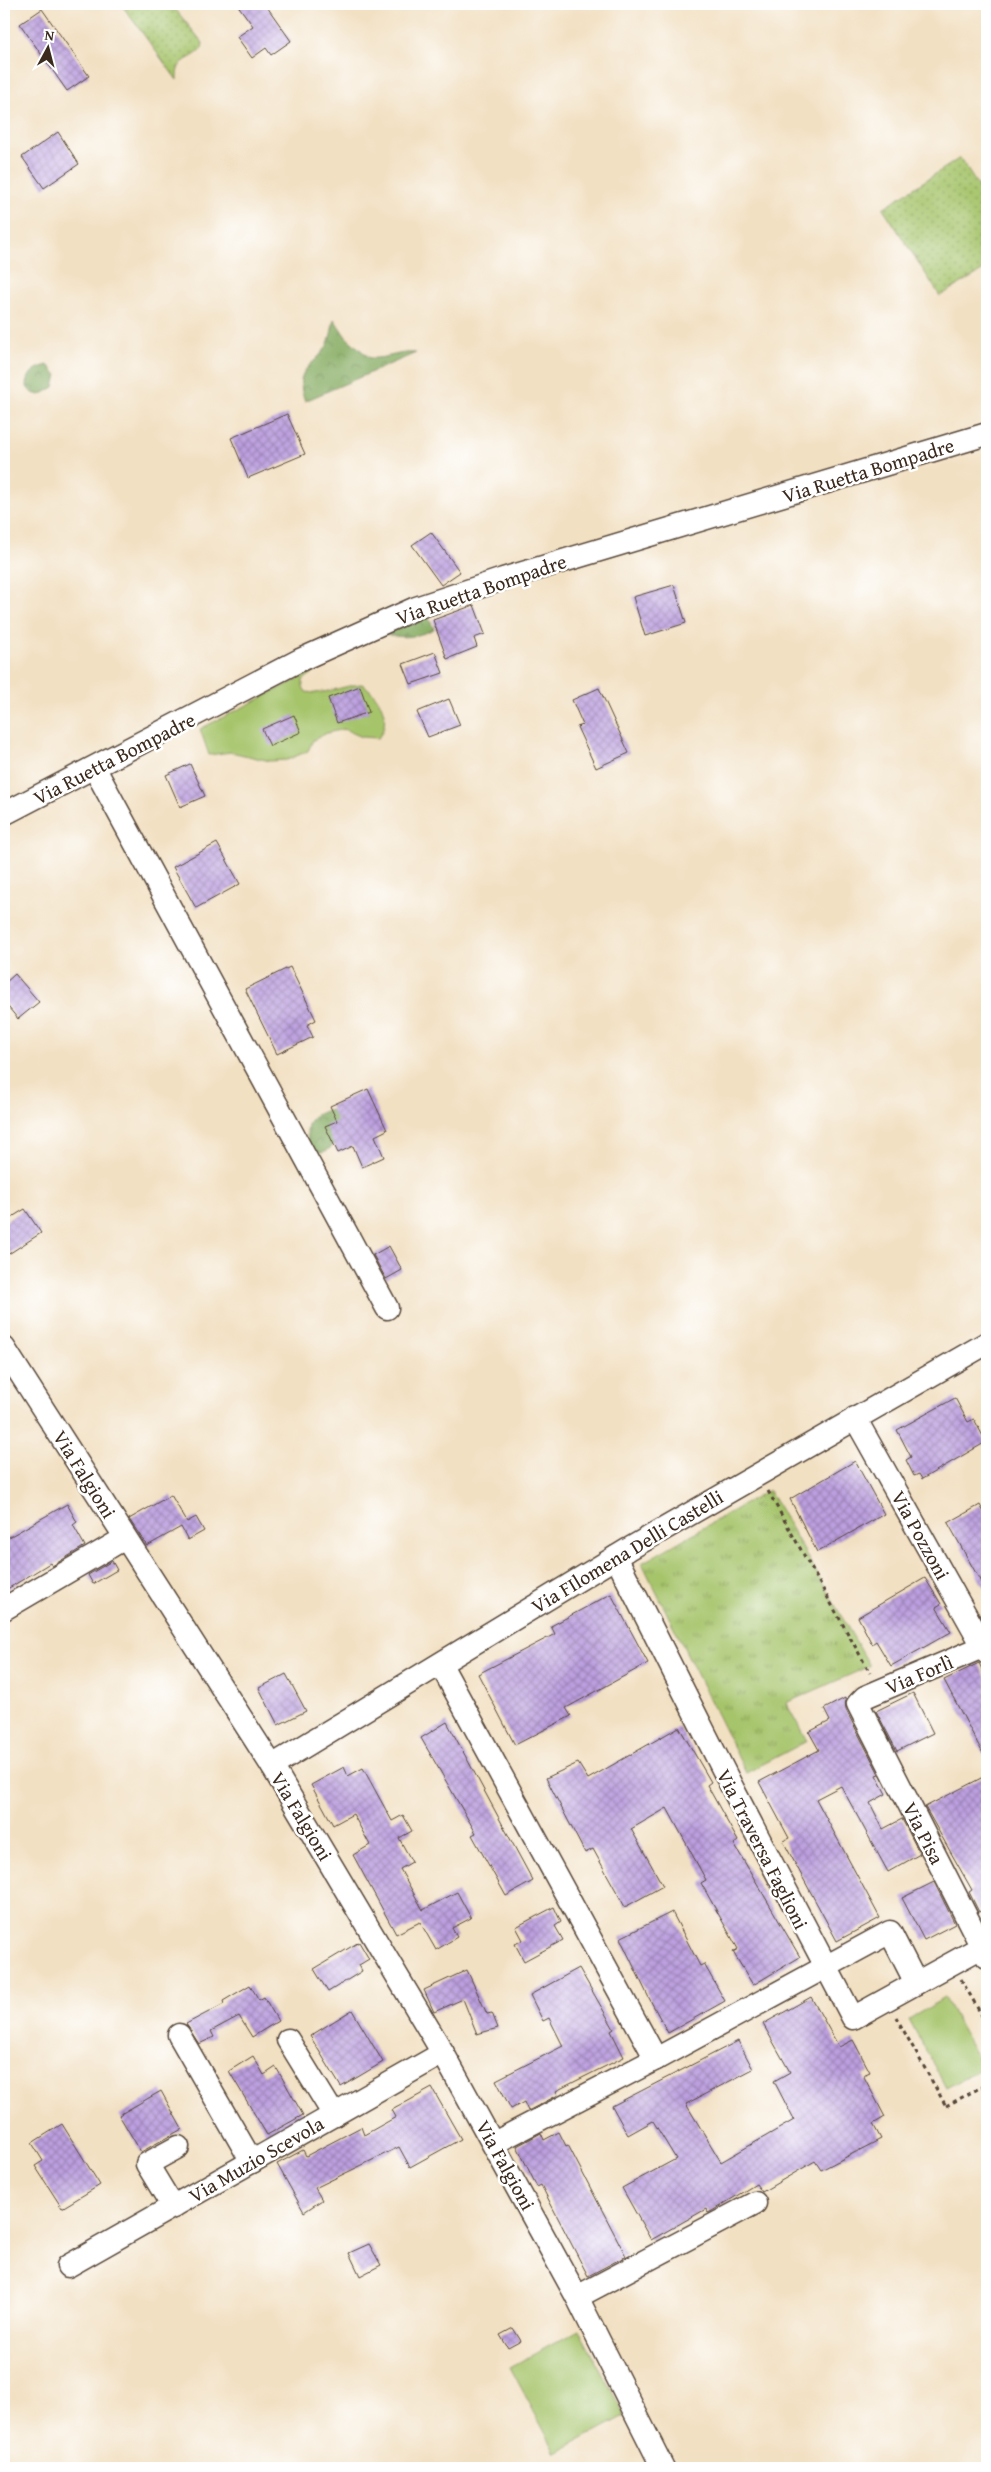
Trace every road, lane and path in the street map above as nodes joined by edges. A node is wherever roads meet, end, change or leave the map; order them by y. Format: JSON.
{"nodes":[{"id":1,"x":987,"y":434,"type":"edge"},
{"id":2,"x":95,"y":768,"type":"junction"},
{"id":3,"x":4,"y":814,"type":"edge"},
{"id":4,"x":387,"y":1308,"type":"dead end"},
{"id":5,"x":987,"y":1343,"type":"edge"},
{"id":6,"x":4,"y":1348,"type":"edge"},
{"id":7,"x":855,"y":1418,"type":"junction"},
{"id":8,"x":758,"y":1474,"type":"junction"},
{"id":9,"x":125,"y":1538,"type":"junction"},
{"id":10,"x":616,"y":1556,"type":"junction"},
{"id":11,"x":4,"y":1609,"type":"edge"},
{"id":12,"x":986,"y":1648,"type":"edge"},
{"id":13,"x":441,"y":1665,"type":"junction"},
{"id":14,"x":880,"y":1691,"type":"junction"},
{"id":15,"x":860,"y":1708,"type":"joint"},
{"id":16,"x":272,"y":1766,"type":"junction"},
{"id":17,"x":986,"y":1950,"type":"edge"},
{"id":18,"x":825,"y":1969,"type":"junction"},
{"id":19,"x":958,"y":1973,"type":"dead end"},
{"id":20,"x":916,"y":1983,"type":"junction"},
{"id":21,"x":892,"y":2009,"type":"dead end"},
{"id":22,"x":986,"y":2020,"type":"edge"},
{"id":23,"x":987,"y":2025,"type":"edge"},
{"id":24,"x":179,"y":2035,"type":"dead end"},
{"id":25,"x":288,"y":2040,"type":"dead end"},
{"id":26,"x":443,"y":2053,"type":"junction"},
{"id":27,"x":656,"y":2060,"type":"junction"},
{"id":28,"x":987,"y":2084,"type":"edge"},
{"id":29,"x":334,"y":2115,"type":"junction"},
{"id":30,"x":494,"y":2143,"type":"junction"},
{"id":31,"x":178,"y":2147,"type":"dead end"},
{"id":32,"x":252,"y":2162,"type":"junction"},
{"id":33,"x":755,"y":2203,"type":"dead end"},
{"id":34,"x":173,"y":2207,"type":"junction"},
{"id":35,"x":68,"y":2266,"type":"dead end"},
{"id":36,"x":577,"y":2297,"type":"junction"},
{"id":37,"x":663,"y":2468,"type":"edge"}],
"edges":[{"from":1,"to":2,"type":"street","name":"Via Ruetta Bompadre"},
{"from":2,"to":3,"type":"street","name":"Via Ruetta Bompadre"},
{"from":2,"to":4,"type":"street"},
{"from":5,"to":7,"type":"street","name":"Via FIlomena Delli Castelli"},
{"from":6,"to":9,"type":"street","name":"Via Falgioni"},
{"from":7,"to":8,"type":"street","name":"Via FIlomena Delli Castelli"},
{"from":7,"to":12,"type":"street","name":"Via Pozzoni"},
{"from":8,"to":10,"type":"street","name":"Via FIlomena Delli Castelli"},
{"from":8,"to":14,"type":"path"},
{"from":9,"to":11,"type":"street"},
{"from":9,"to":16,"type":"street","name":"Via Falgioni"},
{"from":10,"to":13,"type":"street","name":"Via FIlomena Delli Castelli"},
{"from":10,"to":18,"type":"street","name":"Via Traversa Faglioni"},
{"from":12,"to":14,"type":"street","name":"Via Forlì"},
{"from":13,"to":16,"type":"street","name":"Via FIlomena Delli Castelli"},
{"from":13,"to":27,"type":"street"},
{"from":14,"to":15,"type":"street","name":"Via Forlì"},
{"from":15,"to":17,"type":"street","name":"Via Pisa"},
{"from":16,"to":26,"type":"street","name":"Via Falgioni"},
{"from":17,"to":20,"type":"street"},
{"from":18,"to":20,"type":"street","name":"Via Traversa Faglioni"},
{"from":18,"to":20,"type":"street"},
{"from":18,"to":27,"type":"street"},
{"from":19,"to":22,"type":"path"},
{"from":21,"to":28,"type":"path"},
{"from":22,"to":23,"type":"path"},
{"from":24,"to":32,"type":"street"},
{"from":25,"to":29,"type":"street"},
{"from":26,"to":29,"type":"street","name":"Via Muzio Scevola"},
{"from":26,"to":30,"type":"street","name":"Via Falgioni"},
{"from":27,"to":30,"type":"street"},
{"from":29,"to":32,"type":"street","name":"Via Muzio Scevola"},
{"from":30,"to":36,"type":"street","name":"Via Falgioni"},
{"from":31,"to":34,"type":"street"},
{"from":32,"to":34,"type":"street","name":"Via Muzio Scevola"},
{"from":33,"to":36,"type":"street"},
{"from":34,"to":35,"type":"street","name":"Via Muzio Scevola"},
{"from":36,"to":37,"type":"street","name":"Via Falgioni"}]}
